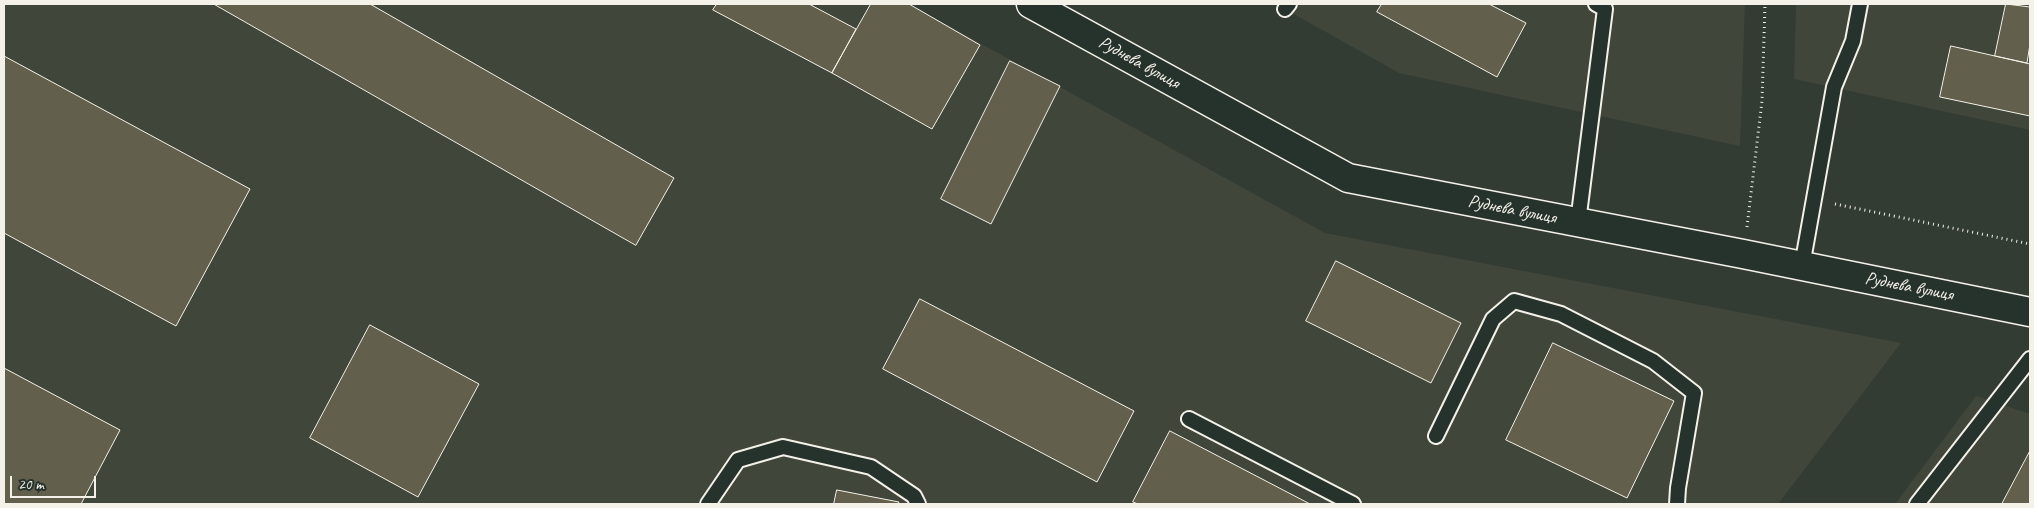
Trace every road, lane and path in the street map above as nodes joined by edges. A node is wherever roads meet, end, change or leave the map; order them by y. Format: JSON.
{"nodes":[{"id":1,"x":1031,"y":4,"type":"edge"},
{"id":2,"x":1596,"y":4,"type":"edge"},
{"id":3,"x":1765,"y":4,"type":"edge"},
{"id":4,"x":1860,"y":4,"type":"edge"},
{"id":5,"x":1814,"y":200,"type":"junction"},
{"id":6,"x":1578,"y":222,"type":"junction"},
{"id":7,"x":2030,"y":244,"type":"edge"},
{"id":8,"x":1743,"y":254,"type":"junction"},
{"id":9,"x":1802,"y":266,"type":"junction"},
{"id":10,"x":2030,"y":312,"type":"edge"},
{"id":11,"x":2030,"y":358,"type":"edge"},
{"id":12,"x":1189,"y":419,"type":"dead end"},
{"id":13,"x":1436,"y":436,"type":"dead end"},
{"id":14,"x":708,"y":504,"type":"edge"},
{"id":15,"x":918,"y":504,"type":"edge"},
{"id":16,"x":1352,"y":504,"type":"edge"},
{"id":17,"x":1677,"y":504,"type":"edge"},
{"id":18,"x":1917,"y":504,"type":"edge"}],
"edges":[{"from":1,"to":6,"type":"street","name":"Руднєва вулиця"},
{"from":2,"to":6,"type":"lane"},
{"from":3,"to":8,"type":"path"},
{"from":4,"to":5,"type":"lane"},
{"from":5,"to":7,"type":"path"},
{"from":5,"to":9,"type":"lane"},
{"from":6,"to":8,"type":"street","name":"Руднєва вулиця"},
{"from":8,"to":9,"type":"street","name":"Руднєва вулиця"},
{"from":9,"to":10,"type":"street","name":"Руднєва вулиця"},
{"from":11,"to":18,"type":"lane"},
{"from":12,"to":16,"type":"lane"},
{"from":13,"to":17,"type":"lane"},
{"from":14,"to":15,"type":"lane"}]}
